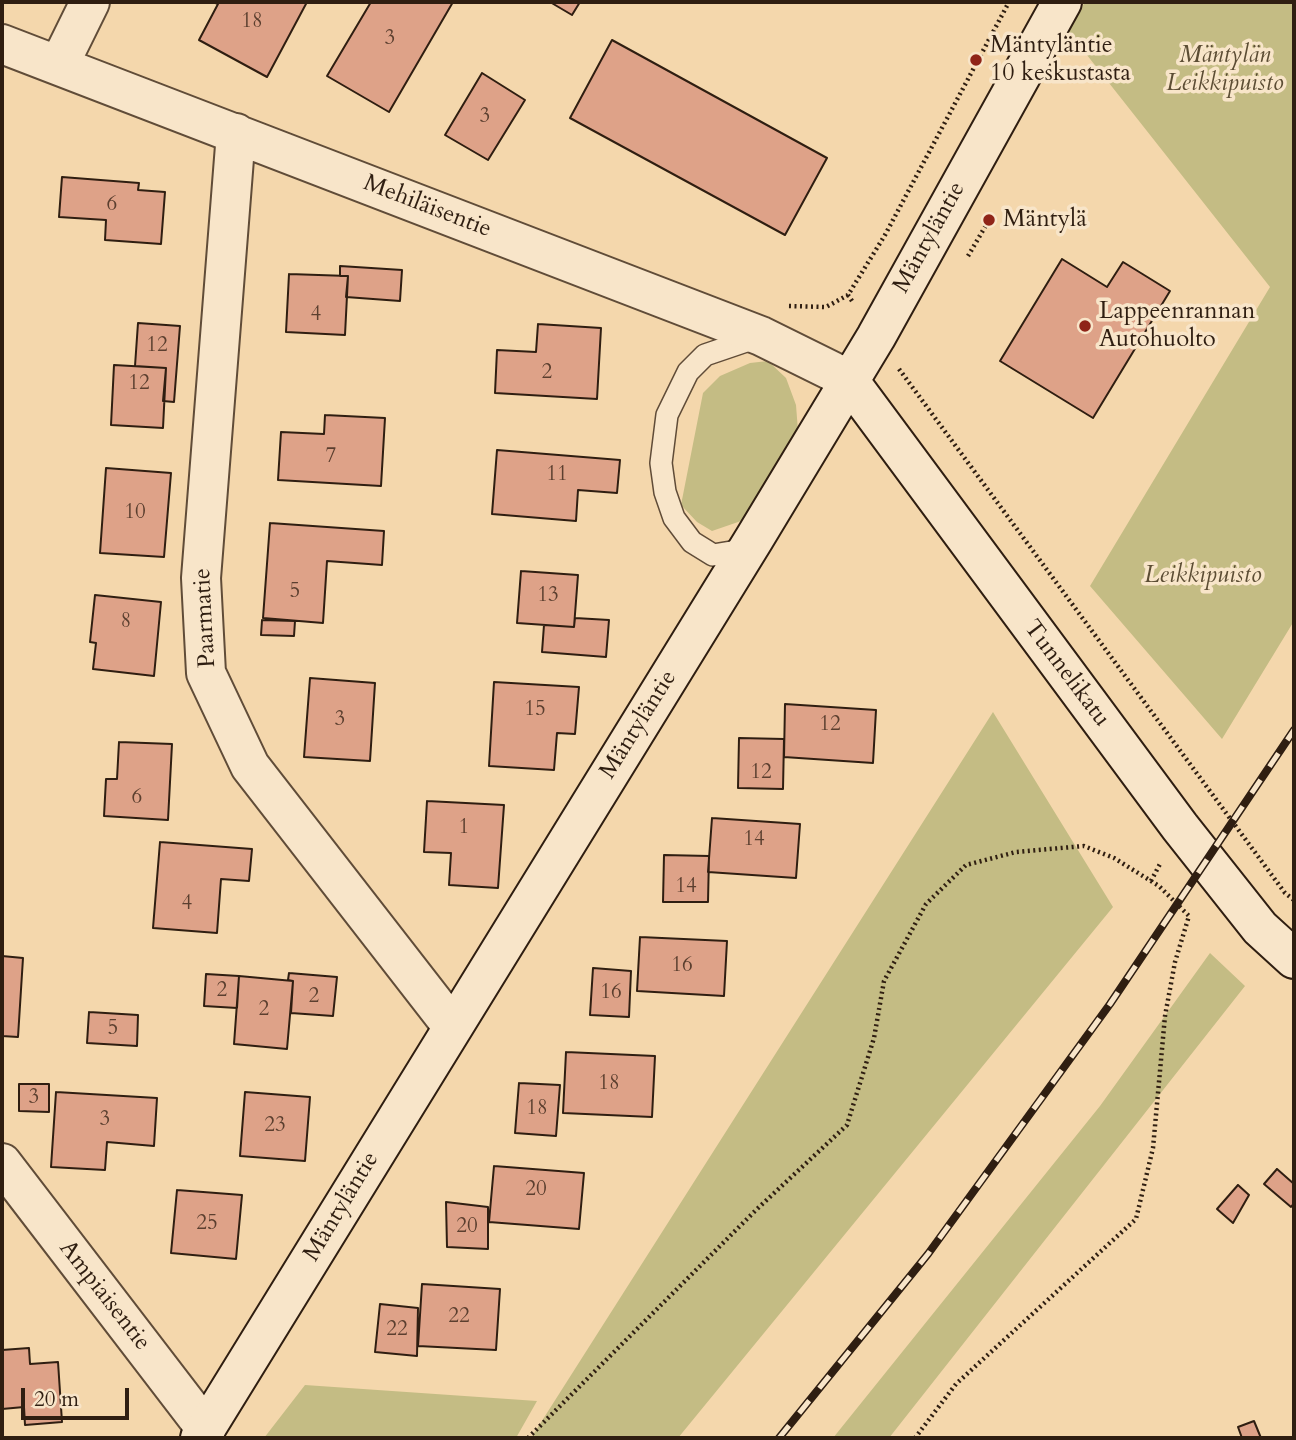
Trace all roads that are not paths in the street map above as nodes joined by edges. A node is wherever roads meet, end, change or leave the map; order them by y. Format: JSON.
{"nodes":[{"id":1,"x":90,"y":2,"type":"edge"},
{"id":2,"x":1062,"y":2,"type":"edge"},
{"id":3,"x":2,"y":44,"type":"edge"},
{"id":4,"x":59,"y":65,"type":"junction"},
{"id":5,"x":236,"y":133,"type":"junction"},
{"id":6,"x":761,"y":337,"type":"junction"},
{"id":7,"x":848,"y":379,"type":"junction"},
{"id":8,"x":754,"y":539,"type":"junction"},
{"id":9,"x":1294,"y":959,"type":"edge"},
{"id":10,"x":452,"y":1026,"type":"junction"},
{"id":11,"x":2,"y":1164,"type":"edge"},
{"id":12,"x":203,"y":1434,"type":"edge"}],
"edges":[{"from":1,"to":4,"type":"street"},
{"from":2,"to":7,"type":"street","name":"Mäntyläntie"},
{"from":3,"to":4,"type":"street","name":"Mehiläisentie"},
{"from":4,"to":5,"type":"street","name":"Mehiläisentie"},
{"from":5,"to":6,"type":"street","name":"Mehiläisentie"},
{"from":5,"to":10,"type":"street","name":"Paarmatie"},
{"from":6,"to":7,"type":"street","name":"Mehiläisentie"},
{"from":6,"to":8,"type":"lane"},
{"from":7,"to":8,"type":"street","name":"Mäntyläntie"},
{"from":7,"to":9,"type":"street","name":"Tunnelikatu"},
{"from":8,"to":10,"type":"street","name":"Mäntyläntie"},
{"from":10,"to":12,"type":"street","name":"Mäntyläntie"},
{"from":11,"to":12,"type":"street","name":"Ampiaisentie"}]}
